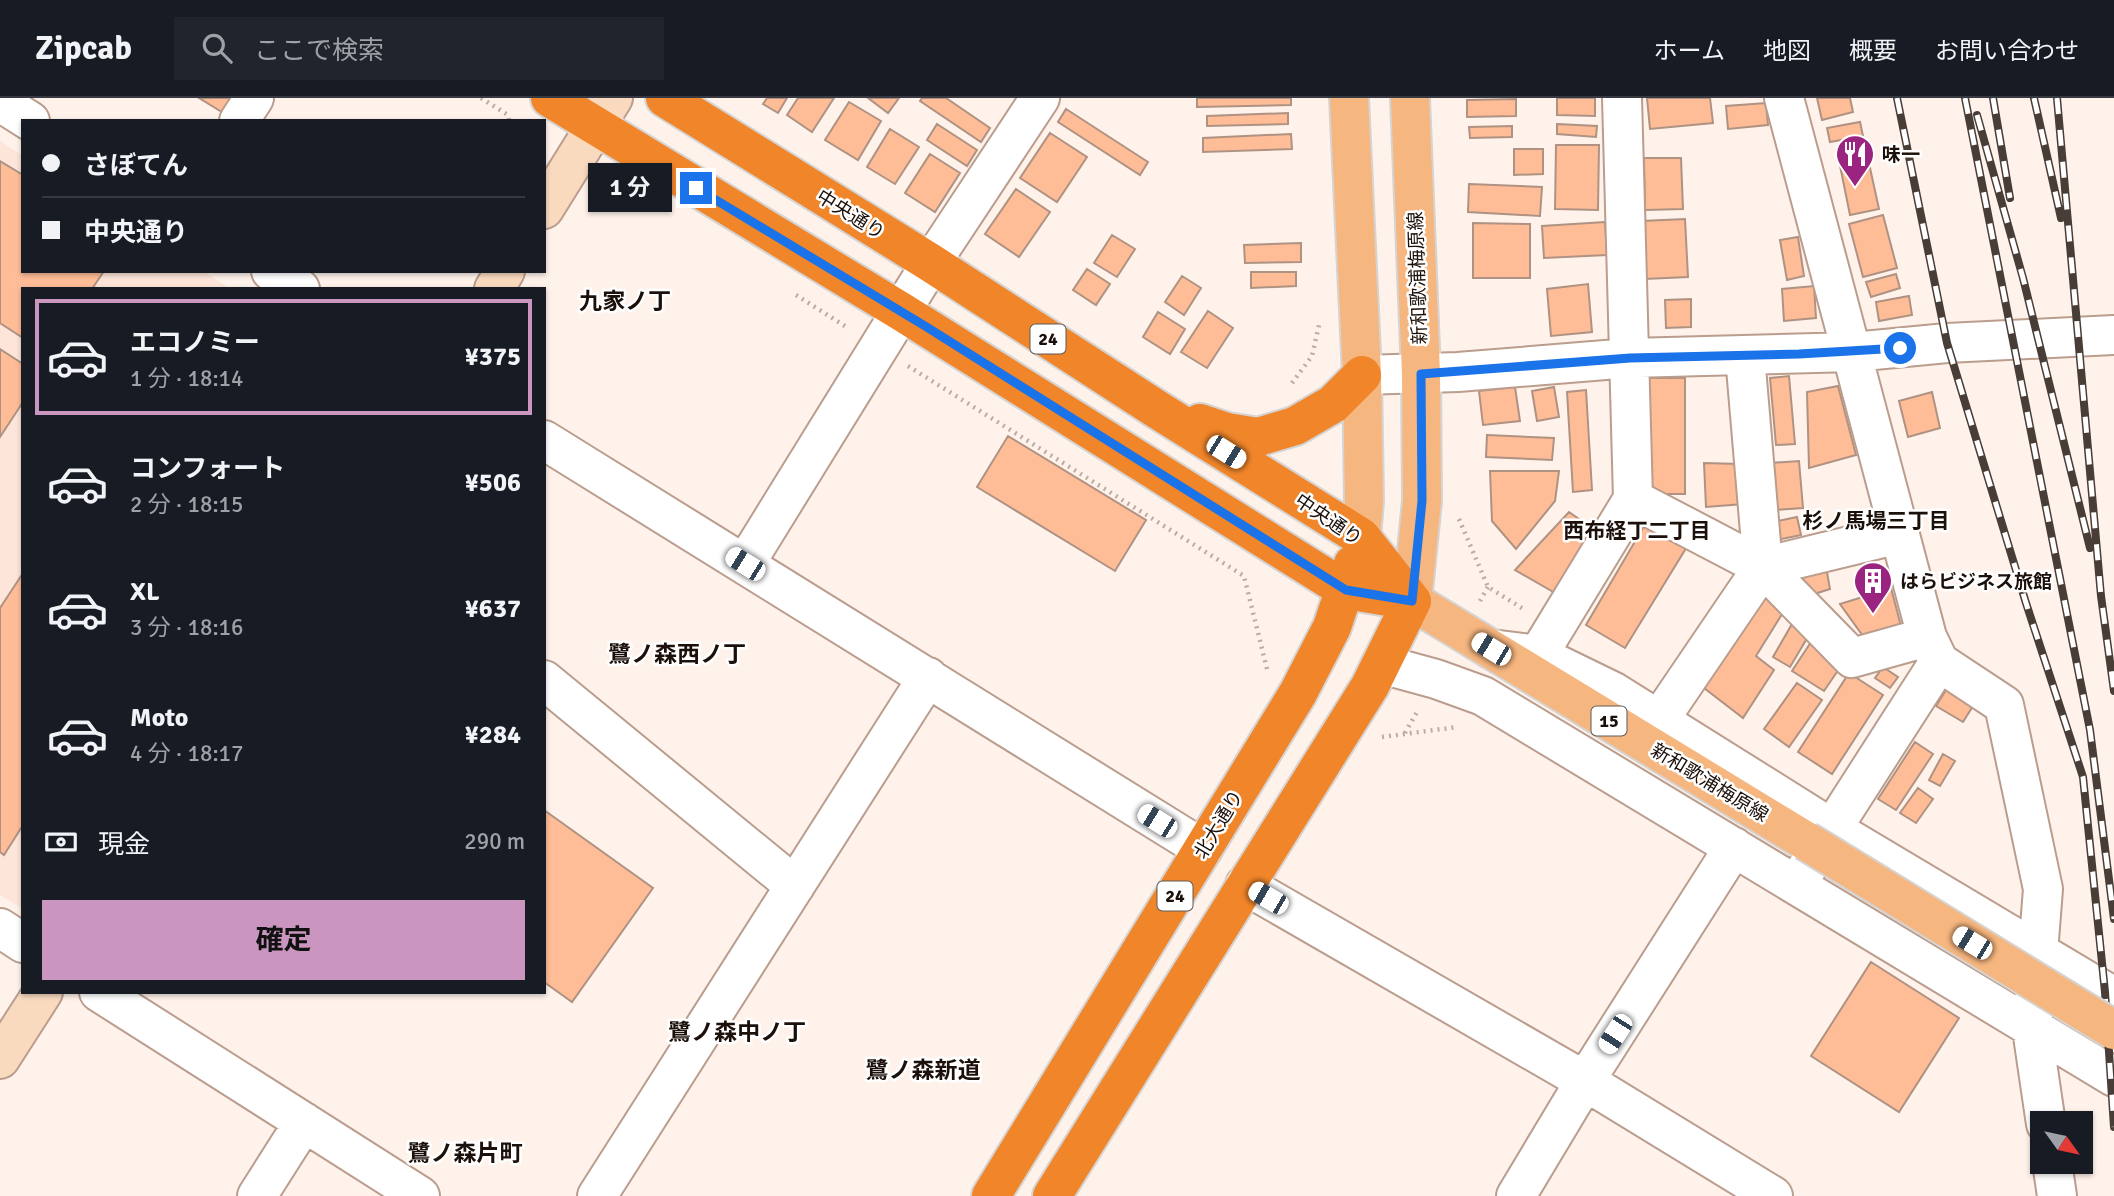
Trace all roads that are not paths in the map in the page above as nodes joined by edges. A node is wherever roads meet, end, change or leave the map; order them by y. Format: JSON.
{"nodes":[{"id":1,"x":254,"y":98,"type":"edge"},
{"id":2,"x":550,"y":98,"type":"edge"},
{"id":3,"x":665,"y":98,"type":"edge"},
{"id":4,"x":1040,"y":98,"type":"edge"},
{"id":5,"x":1349,"y":98,"type":"edge"},
{"id":6,"x":1410,"y":98,"type":"edge"},
{"id":7,"x":1622,"y":98,"type":"edge"},
{"id":8,"x":1784,"y":98,"type":"edge"},
{"id":9,"x":0,"y":102,"type":"edge"},
{"id":10,"x":605,"y":112,"type":"edge"},
{"id":11,"x":27,"y":119,"type":"edge"},
{"id":12,"x":240,"y":119,"type":"edge"},
{"id":13,"x":552,"y":197,"type":"edge"},
{"id":14,"x":931,"y":264,"type":"junction"},
{"id":15,"x":274,"y":273,"type":"edge"},
{"id":16,"x":297,"y":287,"type":"edge"},
{"id":17,"x":902,"y":312,"type":"junction"},
{"id":18,"x":2114,"y":335,"type":"edge"},
{"id":19,"x":1853,"y":352,"type":"junction"},
{"id":20,"x":1745,"y":356,"type":"junction"},
{"id":21,"x":1630,"y":358,"type":"junction"},
{"id":22,"x":1421,"y":374,"type":"junction"},
{"id":23,"x":1363,"y":375,"type":"junction"},
{"id":24,"x":1158,"y":410,"type":"junction"},
{"id":25,"x":546,"y":441,"type":"edge"},
{"id":26,"x":1633,"y":499,"type":"junction"},
{"id":27,"x":1899,"y":534,"type":"junction"},
{"id":28,"x":1361,"y":537,"type":"junction"},
{"id":29,"x":745,"y":564,"type":"junction"},
{"id":30,"x":1763,"y":567,"type":"junction"},
{"id":31,"x":1346,"y":590,"type":"junction"},
{"id":32,"x":1412,"y":601,"type":"junction"},
{"id":33,"x":1491,"y":649,"type":"junction"},
{"id":34,"x":1933,"y":650,"type":"junction"},
{"id":35,"x":1538,"y":655,"type":"junction"},
{"id":36,"x":1381,"y":664,"type":"junction"},
{"id":37,"x":928,"y":677,"type":"junction"},
{"id":38,"x":546,"y":682,"type":"edge"},
{"id":39,"x":1659,"y":720,"type":"junction"},
{"id":40,"x":1818,"y":834,"type":"junction"},
{"id":41,"x":1734,"y":847,"type":"junction"},
{"id":42,"x":1203,"y":849,"type":"junction"},
{"id":43,"x":1245,"y":885,"type":"junction"},
{"id":44,"x":1796,"y":885,"type":"junction"},
{"id":45,"x":795,"y":886,"type":"junction"},
{"id":46,"x":0,"y":928,"type":"edge"},
{"id":47,"x":21,"y":942,"type":"edge"},
{"id":48,"x":2039,"y":953,"type":"junction"},
{"id":49,"x":42,"y":994,"type":"edge"},
{"id":50,"x":102,"y":994,"type":"edge"},
{"id":51,"x":2114,"y":997,"type":"edge"},
{"id":52,"x":2032,"y":1029,"type":"junction"},
{"id":53,"x":2114,"y":1030,"type":"edge"},
{"id":54,"x":0,"y":1059,"type":"edge"},
{"id":55,"x":2114,"y":1077,"type":"edge"},
{"id":56,"x":1585,"y":1081,"type":"junction"},
{"id":57,"x":2044,"y":1111,"type":"edge"},
{"id":58,"x":304,"y":1122,"type":"junction"},
{"id":59,"x":257,"y":1196,"type":"edge"},
{"id":60,"x":420,"y":1196,"type":"edge"},
{"id":61,"x":597,"y":1196,"type":"edge"},
{"id":62,"x":991,"y":1196,"type":"edge"},
{"id":63,"x":1052,"y":1196,"type":"edge"},
{"id":64,"x":1516,"y":1196,"type":"edge"},
{"id":65,"x":1773,"y":1196,"type":"edge"}],
"edges":[{"from":1,"to":12,"type":"street"},
{"from":2,"to":10,"type":"highway"},
{"from":3,"to":14,"type":"highway","name":"中央通り","number":"24"},
{"from":4,"to":14,"type":"street"},
{"from":5,"to":23,"type":"main road"},
{"from":6,"to":22,"type":"main road","name":"新和歌浦梅原線"},
{"from":7,"to":21,"type":"street"},
{"from":8,"to":19,"type":"street"},
{"from":9,"to":11,"type":"street"},
{"from":10,"to":13,"type":"street"},
{"from":10,"to":17,"type":"highway"},
{"from":14,"to":17,"type":"street"},
{"from":14,"to":24,"type":"highway","name":"中央通り","number":"24"},
{"from":15,"to":16,"type":"street"},
{"from":17,"to":29,"type":"street"},
{"from":17,"to":31,"type":"highway"},
{"from":18,"to":19,"type":"street"},
{"from":19,"to":20,"type":"street"},
{"from":19,"to":27,"type":"street"},
{"from":20,"to":21,"type":"street"},
{"from":20,"to":30,"type":"street"},
{"from":21,"to":22,"type":"street"},
{"from":21,"to":26,"type":"street"},
{"from":22,"to":23,"type":"street"},
{"from":22,"to":32,"type":"main road","name":"新和歌浦梅原線"},
{"from":23,"to":24,"type":"highway","number":"24"},
{"from":23,"to":28,"type":"main road"},
{"from":24,"to":28,"type":"highway","name":"中央通り","number":"24"},
{"from":25,"to":29,"type":"street"},
{"from":26,"to":30,"type":"street"},
{"from":26,"to":35,"type":"street"},
{"from":27,"to":30,"type":"street"},
{"from":27,"to":34,"type":"street"},
{"from":28,"to":31,"type":"highway","number":"24"},
{"from":28,"to":32,"type":"highway","name":"中央通り","number":"24"},
{"from":29,"to":37,"type":"street"},
{"from":30,"to":34,"type":"street"},
{"from":30,"to":39,"type":"street"},
{"from":31,"to":32,"type":"highway"},
{"from":31,"to":42,"type":"highway","name":"北大通り","number":"24"},
{"from":32,"to":33,"type":"main road","name":"新和歌浦梅原線","number":"15"},
{"from":32,"to":36,"type":"highway"},
{"from":33,"to":35,"type":"street"},
{"from":33,"to":40,"type":"main road","name":"新和歌浦梅原線","number":"15"},
{"from":34,"to":40,"type":"street"},
{"from":34,"to":48,"type":"street"},
{"from":35,"to":39,"type":"street"},
{"from":36,"to":41,"type":"street"},
{"from":36,"to":43,"type":"highway"},
{"from":37,"to":42,"type":"street"},
{"from":37,"to":45,"type":"street"},
{"from":38,"to":45,"type":"street"},
{"from":39,"to":40,"type":"street"},
{"from":40,"to":44,"type":"street"},
{"from":40,"to":48,"type":"street"},
{"from":40,"to":53,"type":"main road","name":"新和歌浦梅原線","number":"15","bridge":true},
{"from":41,"to":44,"type":"street"},
{"from":41,"to":56,"type":"street"},
{"from":42,"to":62,"type":"highway","name":"北大通り","number":"24"},
{"from":43,"to":56,"type":"street"},
{"from":43,"to":63,"type":"highway"},
{"from":44,"to":52,"type":"street"},
{"from":45,"to":61,"type":"street"},
{"from":46,"to":47,"type":"street"},
{"from":48,"to":51,"type":"street"},
{"from":48,"to":52,"type":"street"},
{"from":49,"to":54,"type":"street"},
{"from":50,"to":58,"type":"street"},
{"from":52,"to":55,"type":"street"},
{"from":52,"to":57,"type":"street"},
{"from":56,"to":64,"type":"street"},
{"from":56,"to":65,"type":"street"},
{"from":58,"to":59,"type":"street"},
{"from":58,"to":60,"type":"street"}]}
